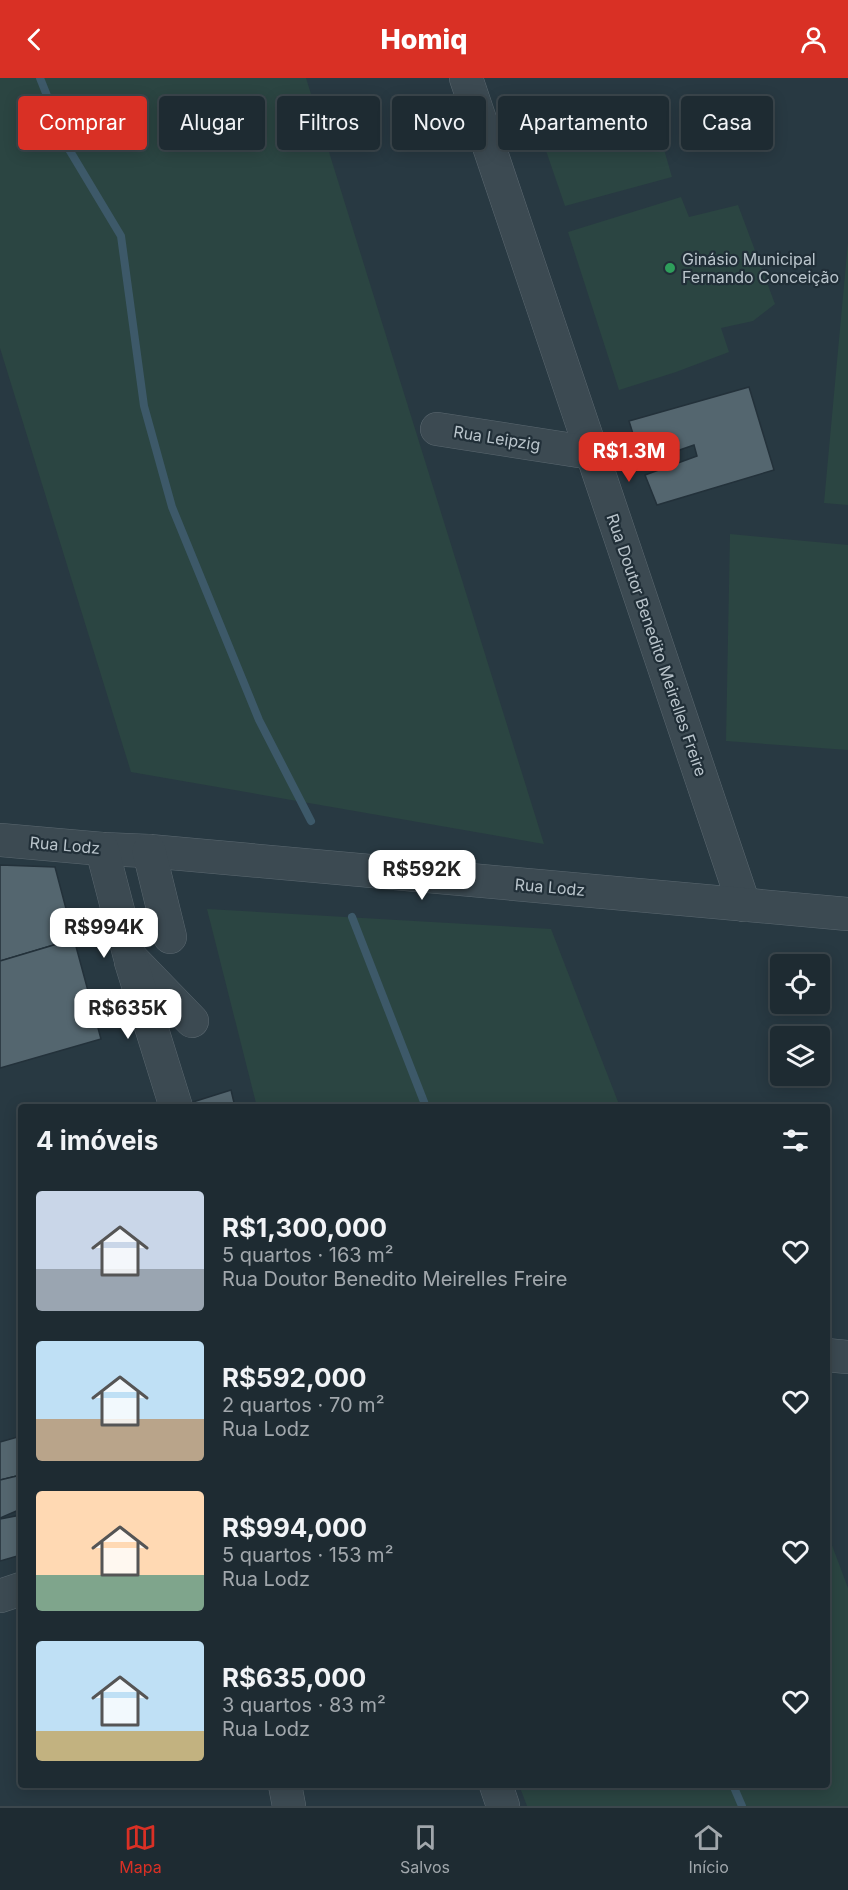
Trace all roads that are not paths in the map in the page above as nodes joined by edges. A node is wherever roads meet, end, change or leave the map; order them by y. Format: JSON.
{"nodes":[{"id":1,"x":466,"y":78,"type":"edge"},
{"id":2,"x":437,"y":429,"type":"dead end"},
{"id":3,"x":592,"y":453,"type":"junction"},
{"id":4,"x":0,"y":840,"type":"edge"},
{"id":5,"x":102,"y":849,"type":"junction"},
{"id":6,"x":149,"y":851,"type":"junction"},
{"id":7,"x":744,"y":905,"type":"junction"},
{"id":8,"x":848,"y":914,"type":"edge"},
{"id":9,"x":170,"y":937,"type":"dead end"},
{"id":10,"x":130,"y":957,"type":"junction"},
{"id":11,"x":192,"y":1021,"type":"dead end"},
{"id":12,"x":175,"y":1104,"type":"edge"},
{"id":13,"x":830,"y":1355,"type":"edge"},
{"id":14,"x":848,"y":1357,"type":"edge"},
{"id":15,"x":18,"y":1590,"type":"edge"},
{"id":16,"x":0,"y":1596,"type":"edge"},
{"id":17,"x":286,"y":1788,"type":"edge"},
{"id":18,"x":497,"y":1788,"type":"edge"},
{"id":19,"x":289,"y":1806,"type":"edge"},
{"id":20,"x":503,"y":1806,"type":"edge"}],
"edges":[{"from":1,"to":3,"type":"street","name":"Rua Doutor Benedito Meirelles Freire"},
{"from":2,"to":3,"type":"street","name":"Rua Leipzig"},
{"from":3,"to":7,"type":"street","name":"Rua Doutor Benedito Meirelles Freire"},
{"from":4,"to":5,"type":"street","name":"Rua Lodz"},
{"from":5,"to":6,"type":"street","name":"Rua Lodz"},
{"from":5,"to":10,"type":"street"},
{"from":6,"to":7,"type":"street","name":"Rua Lodz"},
{"from":6,"to":9,"type":"street"},
{"from":7,"to":8,"type":"street","name":"Rua Lodz"},
{"from":10,"to":11,"type":"street"},
{"from":10,"to":12,"type":"street"},
{"from":13,"to":14,"type":"street"},
{"from":15,"to":16,"type":"street"},
{"from":17,"to":19,"type":"street"},
{"from":18,"to":20,"type":"street"}]}
